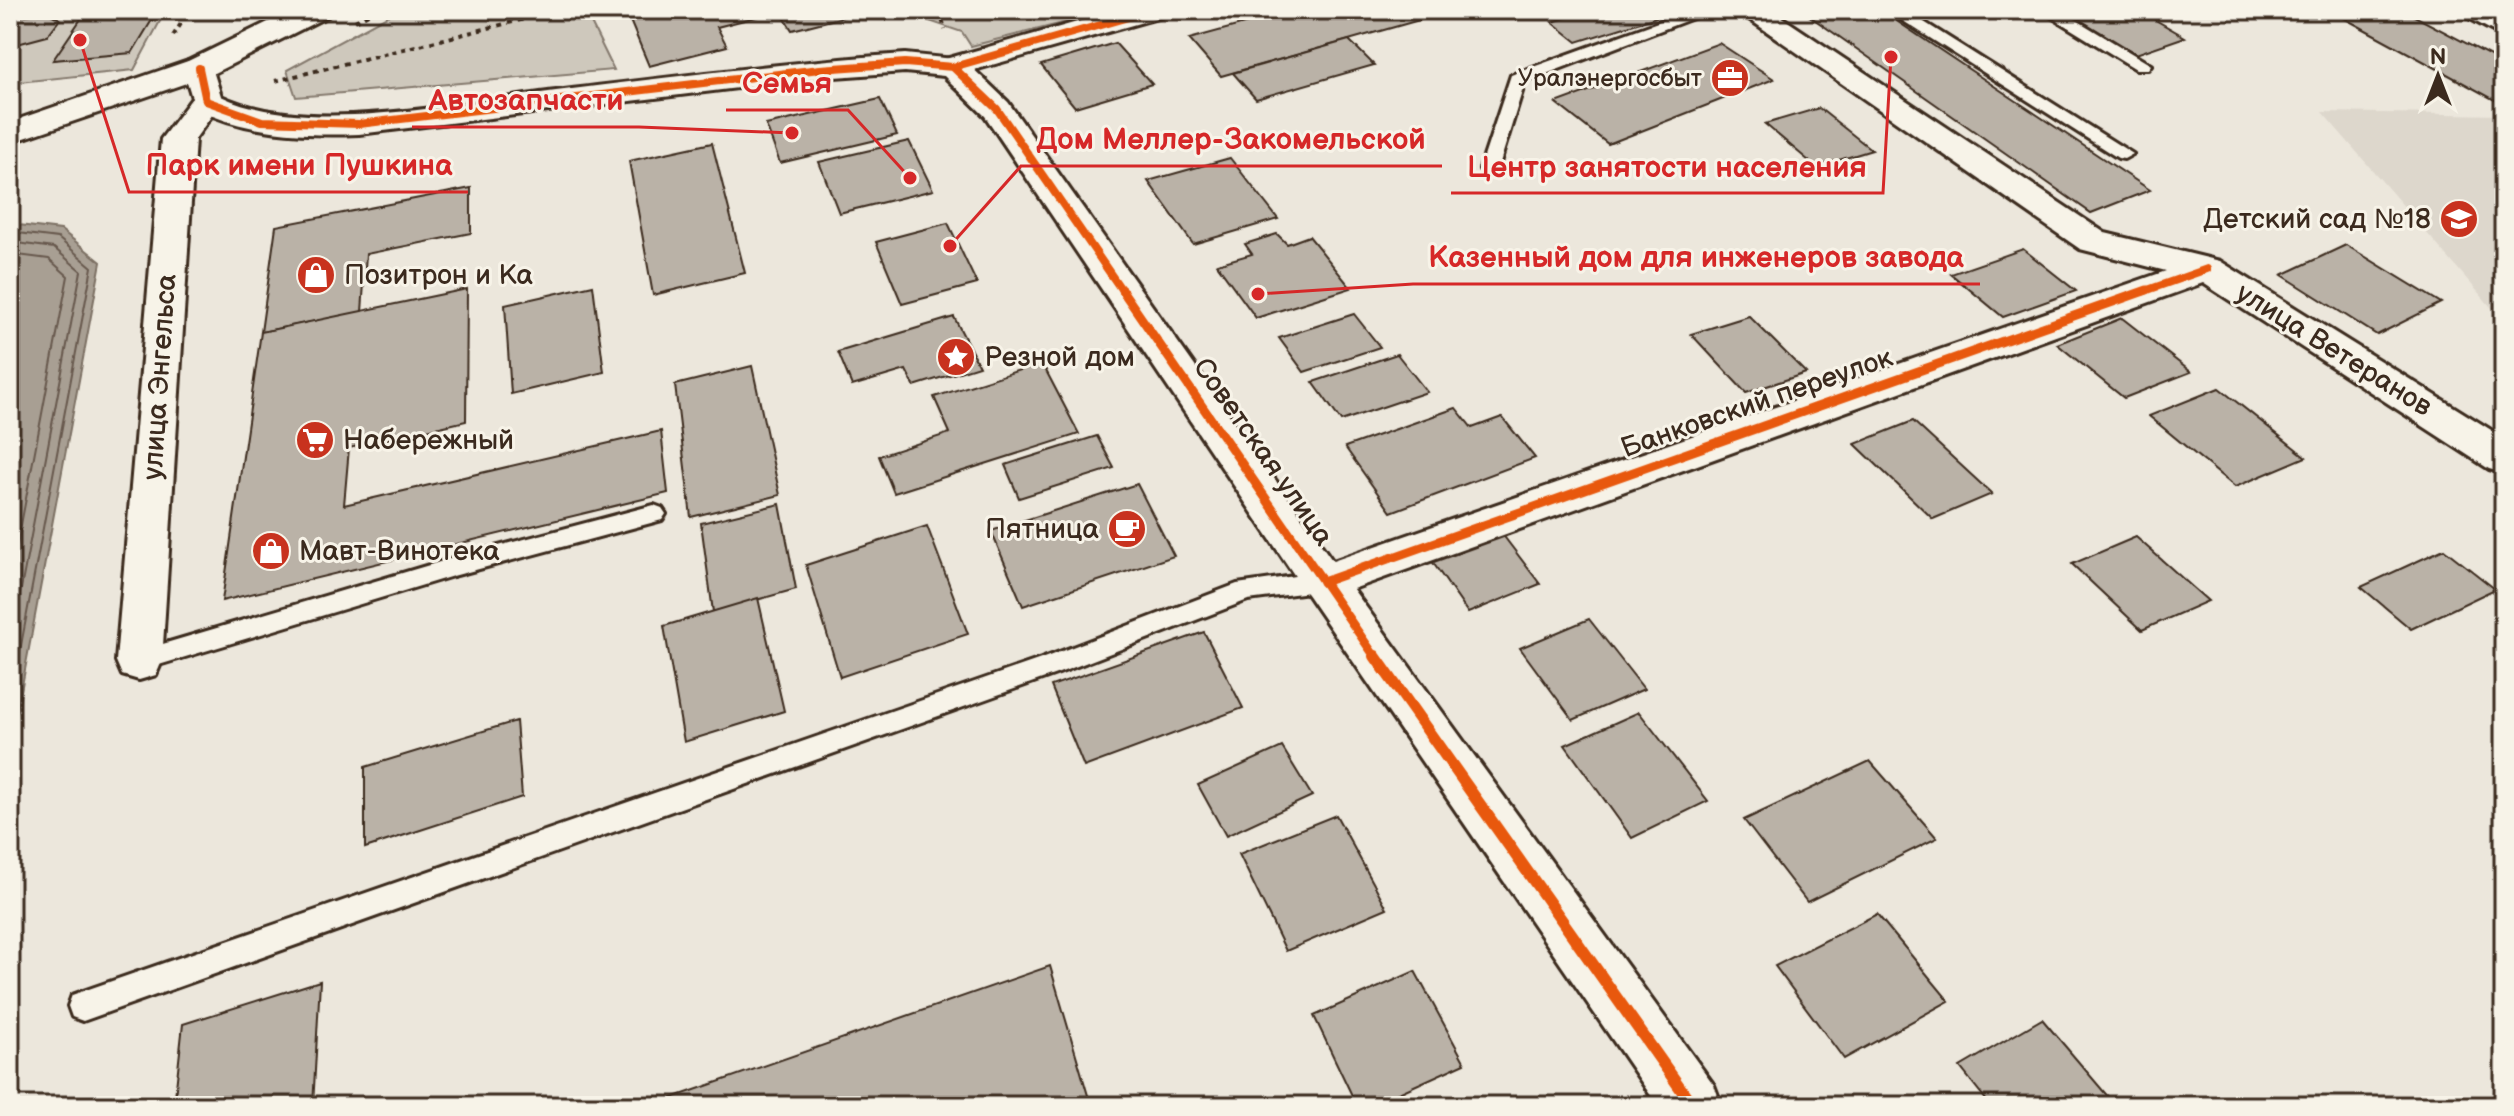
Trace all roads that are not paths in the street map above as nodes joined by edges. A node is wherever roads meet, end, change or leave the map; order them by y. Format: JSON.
{"nodes":[{"id":1,"x":317,"y":10,"type":"edge"},
{"id":2,"x":1153,"y":10,"type":"edge"},
{"id":3,"x":1706,"y":10,"type":"edge"},
{"id":4,"x":1751,"y":10,"type":"edge"},
{"id":5,"x":1894,"y":10,"type":"edge"},
{"id":6,"x":2048,"y":10,"type":"edge"},
{"id":7,"x":2462,"y":10,"type":"edge"},
{"id":8,"x":2504,"y":32,"type":"edge"},
{"id":9,"x":949,"y":49,"type":"junction"},
{"id":10,"x":2142,"y":65,"type":"dead end"},
{"id":11,"x":202,"y":85,"type":"junction"},
{"id":12,"x":10,"y":133,"type":"edge"},
{"id":13,"x":2124,"y":154,"type":"dead end"},
{"id":14,"x":1489,"y":169,"type":"dead end"},
{"id":15,"x":2207,"y":269,"type":"junction"},
{"id":16,"x":2504,"y":458,"type":"edge"},
{"id":17,"x":654,"y":514,"type":"dead end"},
{"id":18,"x":1323,"y":582,"type":"junction"},
{"id":19,"x":139,"y":661,"type":"joint"},
{"id":20,"x":83,"y":1006,"type":"dead end"},
{"id":21,"x":1693,"y":1106,"type":"edge"}],
"edges":[{"from":1,"to":11,"type":"street"},
{"from":2,"to":9,"type":"street"},
{"from":3,"to":14,"type":"lane"},
{"from":4,"to":15,"type":"street","name":"улица Ветеранов"},
{"from":5,"to":13,"type":"lane"},
{"from":6,"to":10,"type":"lane"},
{"from":7,"to":8,"type":"lane"},
{"from":9,"to":11,"type":"street"},
{"from":9,"to":18,"type":"street","name":"Советская улица"},
{"from":11,"to":12,"type":"street"},
{"from":11,"to":19,"type":"street","name":"улица Энгельса"},
{"from":15,"to":16,"type":"street","name":"улица Ветеранов"},
{"from":15,"to":18,"type":"street","name":"Банковский переулок"},
{"from":17,"to":19,"type":"lane"},
{"from":18,"to":20,"type":"lane"},
{"from":18,"to":21,"type":"street","name":"Советская улица"}]}
